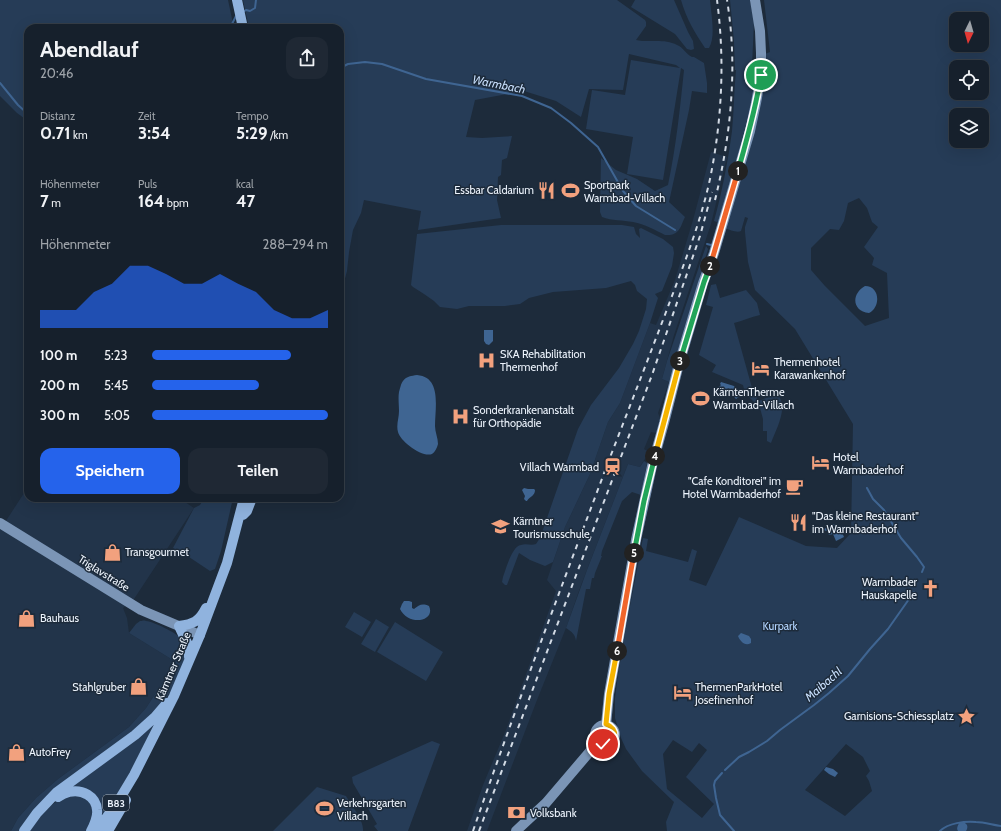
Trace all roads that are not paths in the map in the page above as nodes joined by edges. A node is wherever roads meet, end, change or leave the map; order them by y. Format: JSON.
{"nodes":[{"id":1,"x":237,"y":0,"type":"edge"},
{"id":2,"x":755,"y":0,"type":"edge"},
{"id":3,"x":242,"y":24,"type":"edge"},
{"id":4,"x":243,"y":502,"type":"edge"},
{"id":5,"x":250,"y":502,"type":"edge"},
{"id":6,"x":239,"y":520,"type":"junction"},
{"id":7,"x":0,"y":523,"type":"edge"},
{"id":8,"x":212,"y":604,"type":"junction"},
{"id":9,"x":179,"y":626,"type":"junction"},
{"id":10,"x":200,"y":635,"type":"junction"},
{"id":11,"x":188,"y":663,"type":"junction"},
{"id":12,"x":174,"y":696,"type":"junction"},
{"id":13,"x":606,"y":724,"type":"junction"},
{"id":14,"x":598,"y":742,"type":"junction"},
{"id":15,"x":134,"y":775,"type":"junction"},
{"id":16,"x":46,"y":804,"type":"junction"},
{"id":17,"x":24,"y":831,"type":"edge"},
{"id":18,"x":91,"y":831,"type":"edge"},
{"id":19,"x":97,"y":831,"type":"edge"},
{"id":20,"x":108,"y":831,"type":"edge"},
{"id":21,"x":516,"y":831,"type":"edge"}],
"edges":[{"from":1,"to":3,"type":"main road"},
{"from":2,"to":13,"type":"street"},
{"from":4,"to":6,"type":"main road","name":"Kärntner Straße","number":"B83"},
{"from":5,"to":6,"type":"main road"},
{"from":6,"to":8,"type":"main road","name":"Kärntner Straße","number":"B83"},
{"from":7,"to":9,"type":"street","name":"Triglavstraße"},
{"from":8,"to":9,"type":"main road"},
{"from":8,"to":10,"type":"main road","name":"Kärntner Straße","number":"B83"},
{"from":9,"to":10,"type":"street","name":"Triglavstraße"},
{"from":9,"to":11,"type":"main road"},
{"from":10,"to":11,"type":"main road","name":"Kärntner Straße","number":"B83"},
{"from":11,"to":12,"type":"main road","name":"Kärntner Straße","number":"B83"},
{"from":12,"to":15,"type":"main road","name":"Kärntner Straße","number":"B83"},
{"from":12,"to":16,"type":"main road"},
{"from":13,"to":14,"type":"street"},
{"from":13,"to":14,"type":"street"},
{"from":14,"to":21,"type":"street"},
{"from":15,"to":19,"type":"main road","name":"Kärntner Straße","number":"B83"},
{"from":15,"to":20,"type":"main road"},
{"from":16,"to":17,"type":"main road"},
{"from":16,"to":18,"type":"main road"}]}
